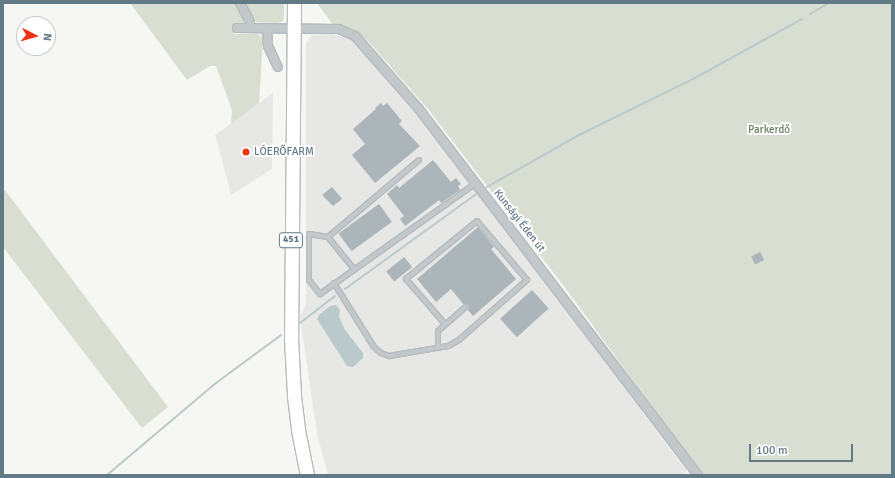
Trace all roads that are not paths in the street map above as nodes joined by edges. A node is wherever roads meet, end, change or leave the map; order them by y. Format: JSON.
{"nodes":[{"id":1,"x":240,"y":3,"type":"edge"},
{"id":2,"x":294,"y":3,"type":"edge"},
{"id":3,"x":237,"y":28,"type":"dead end"},
{"id":4,"x":251,"y":28,"type":"junction"},
{"id":5,"x":266,"y":28,"type":"junction"},
{"id":6,"x":293,"y":28,"type":"junction"},
{"id":7,"x":278,"y":67,"type":"dead end"},
{"id":8,"x":420,"y":160,"type":"dead end"},
{"id":9,"x":476,"y":183,"type":"junction"},
{"id":10,"x":328,"y":237,"type":"junction"},
{"id":11,"x":354,"y":269,"type":"junction"},
{"id":12,"x":334,"y":283,"type":"junction"},
{"id":13,"x":466,"y":307,"type":"dead end"},
{"id":14,"x":445,"y":324,"type":"junction"},
{"id":15,"x":438,"y":348,"type":"junction"},
{"id":16,"x":307,"y":475,"type":"edge"},
{"id":17,"x":698,"y":475,"type":"edge"}],
"edges":[{"from":1,"to":4,"type":"street"},
{"from":2,"to":6,"type":"main road","number":"451"},
{"from":3,"to":4,"type":"street","name":"Kunsági Éden út"},
{"from":4,"to":5,"type":"street","name":"Kunsági Éden út"},
{"from":5,"to":6,"type":"street","name":"Kunsági Éden út"},
{"from":5,"to":7,"type":"street"},
{"from":6,"to":9,"type":"street","name":"Kunsági Éden út"},
{"from":6,"to":16,"type":"main road","number":"451"},
{"from":8,"to":10,"type":"lane"},
{"from":9,"to":11,"type":"lane"},
{"from":9,"to":17,"type":"street","name":"Kunsági Éden út"},
{"from":10,"to":11,"type":"lane"},
{"from":10,"to":12,"type":"lane"},
{"from":11,"to":12,"type":"lane"},
{"from":12,"to":15,"type":"lane"},
{"from":13,"to":14,"type":"lane"},
{"from":14,"to":15,"type":"lane"},
{"from":14,"to":15,"type":"lane"}]}
